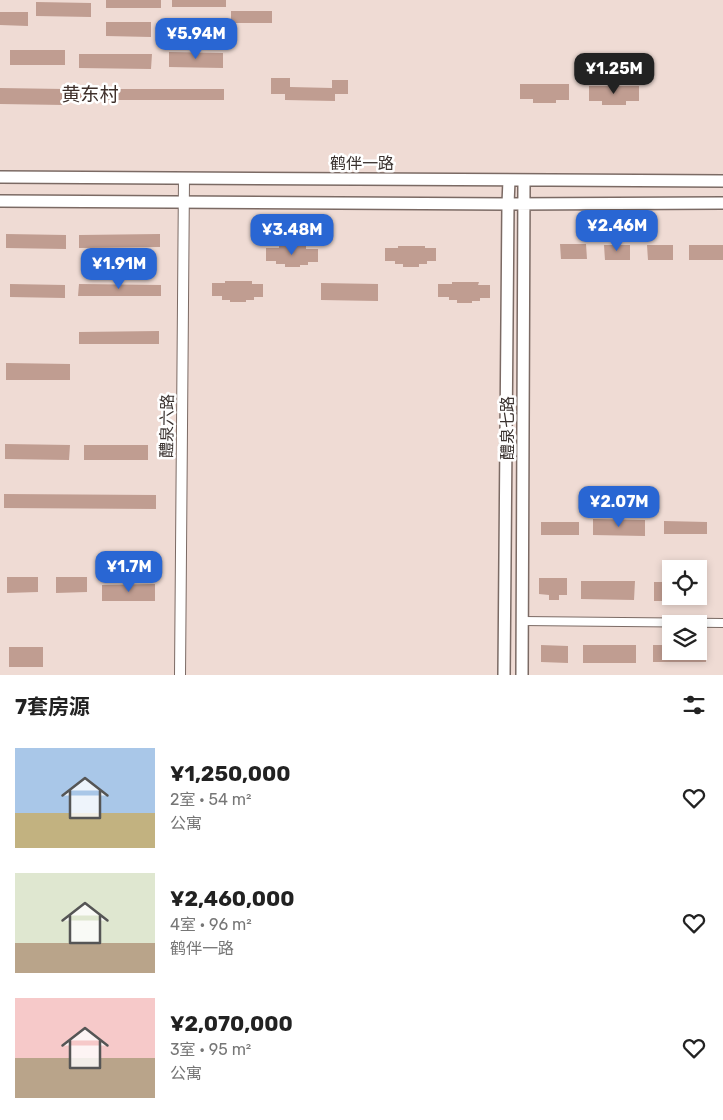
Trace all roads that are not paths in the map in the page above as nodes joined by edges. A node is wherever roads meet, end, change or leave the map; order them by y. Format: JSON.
{"nodes":[{"id":1,"x":0,"y":177,"type":"edge"},
{"id":2,"x":184,"y":178,"type":"junction"},
{"id":3,"x":509,"y":180,"type":"junction"},
{"id":4,"x":524,"y":180,"type":"junction"},
{"id":5,"x":723,"y":181,"type":"edge"},
{"id":6,"x":0,"y":201,"type":"edge"},
{"id":7,"x":184,"y":203,"type":"junction"},
{"id":8,"x":723,"y":203,"type":"edge"},
{"id":9,"x":508,"y":204,"type":"junction"},
{"id":10,"x":524,"y":204,"type":"junction"},
{"id":11,"x":522,"y":621,"type":"junction"},
{"id":12,"x":723,"y":623,"type":"edge"},
{"id":13,"x":180,"y":675,"type":"edge"},
{"id":14,"x":504,"y":675,"type":"edge"},
{"id":15,"x":522,"y":675,"type":"edge"}],
"edges":[{"from":1,"to":2,"type":"main road","name":"鹤伴一路"},
{"from":2,"to":3,"type":"main road","name":"鹤伴一路"},
{"from":2,"to":7,"type":"street","name":"醴泉六路"},
{"from":3,"to":4,"type":"main road","name":"鹤伴一路"},
{"from":3,"to":9,"type":"main road"},
{"from":4,"to":5,"type":"main road","name":"鹤伴一路"},
{"from":4,"to":10,"type":"main road","name":"醴泉七路"},
{"from":6,"to":7,"type":"main road"},
{"from":7,"to":9,"type":"main road"},
{"from":7,"to":13,"type":"street","name":"醴泉六路"},
{"from":8,"to":10,"type":"main road"},
{"from":9,"to":10,"type":"main road"},
{"from":9,"to":14,"type":"main road"},
{"from":10,"to":11,"type":"main road","name":"醴泉七路"},
{"from":11,"to":12,"type":"street"},
{"from":11,"to":15,"type":"main road","name":"醴泉七路"}]}
